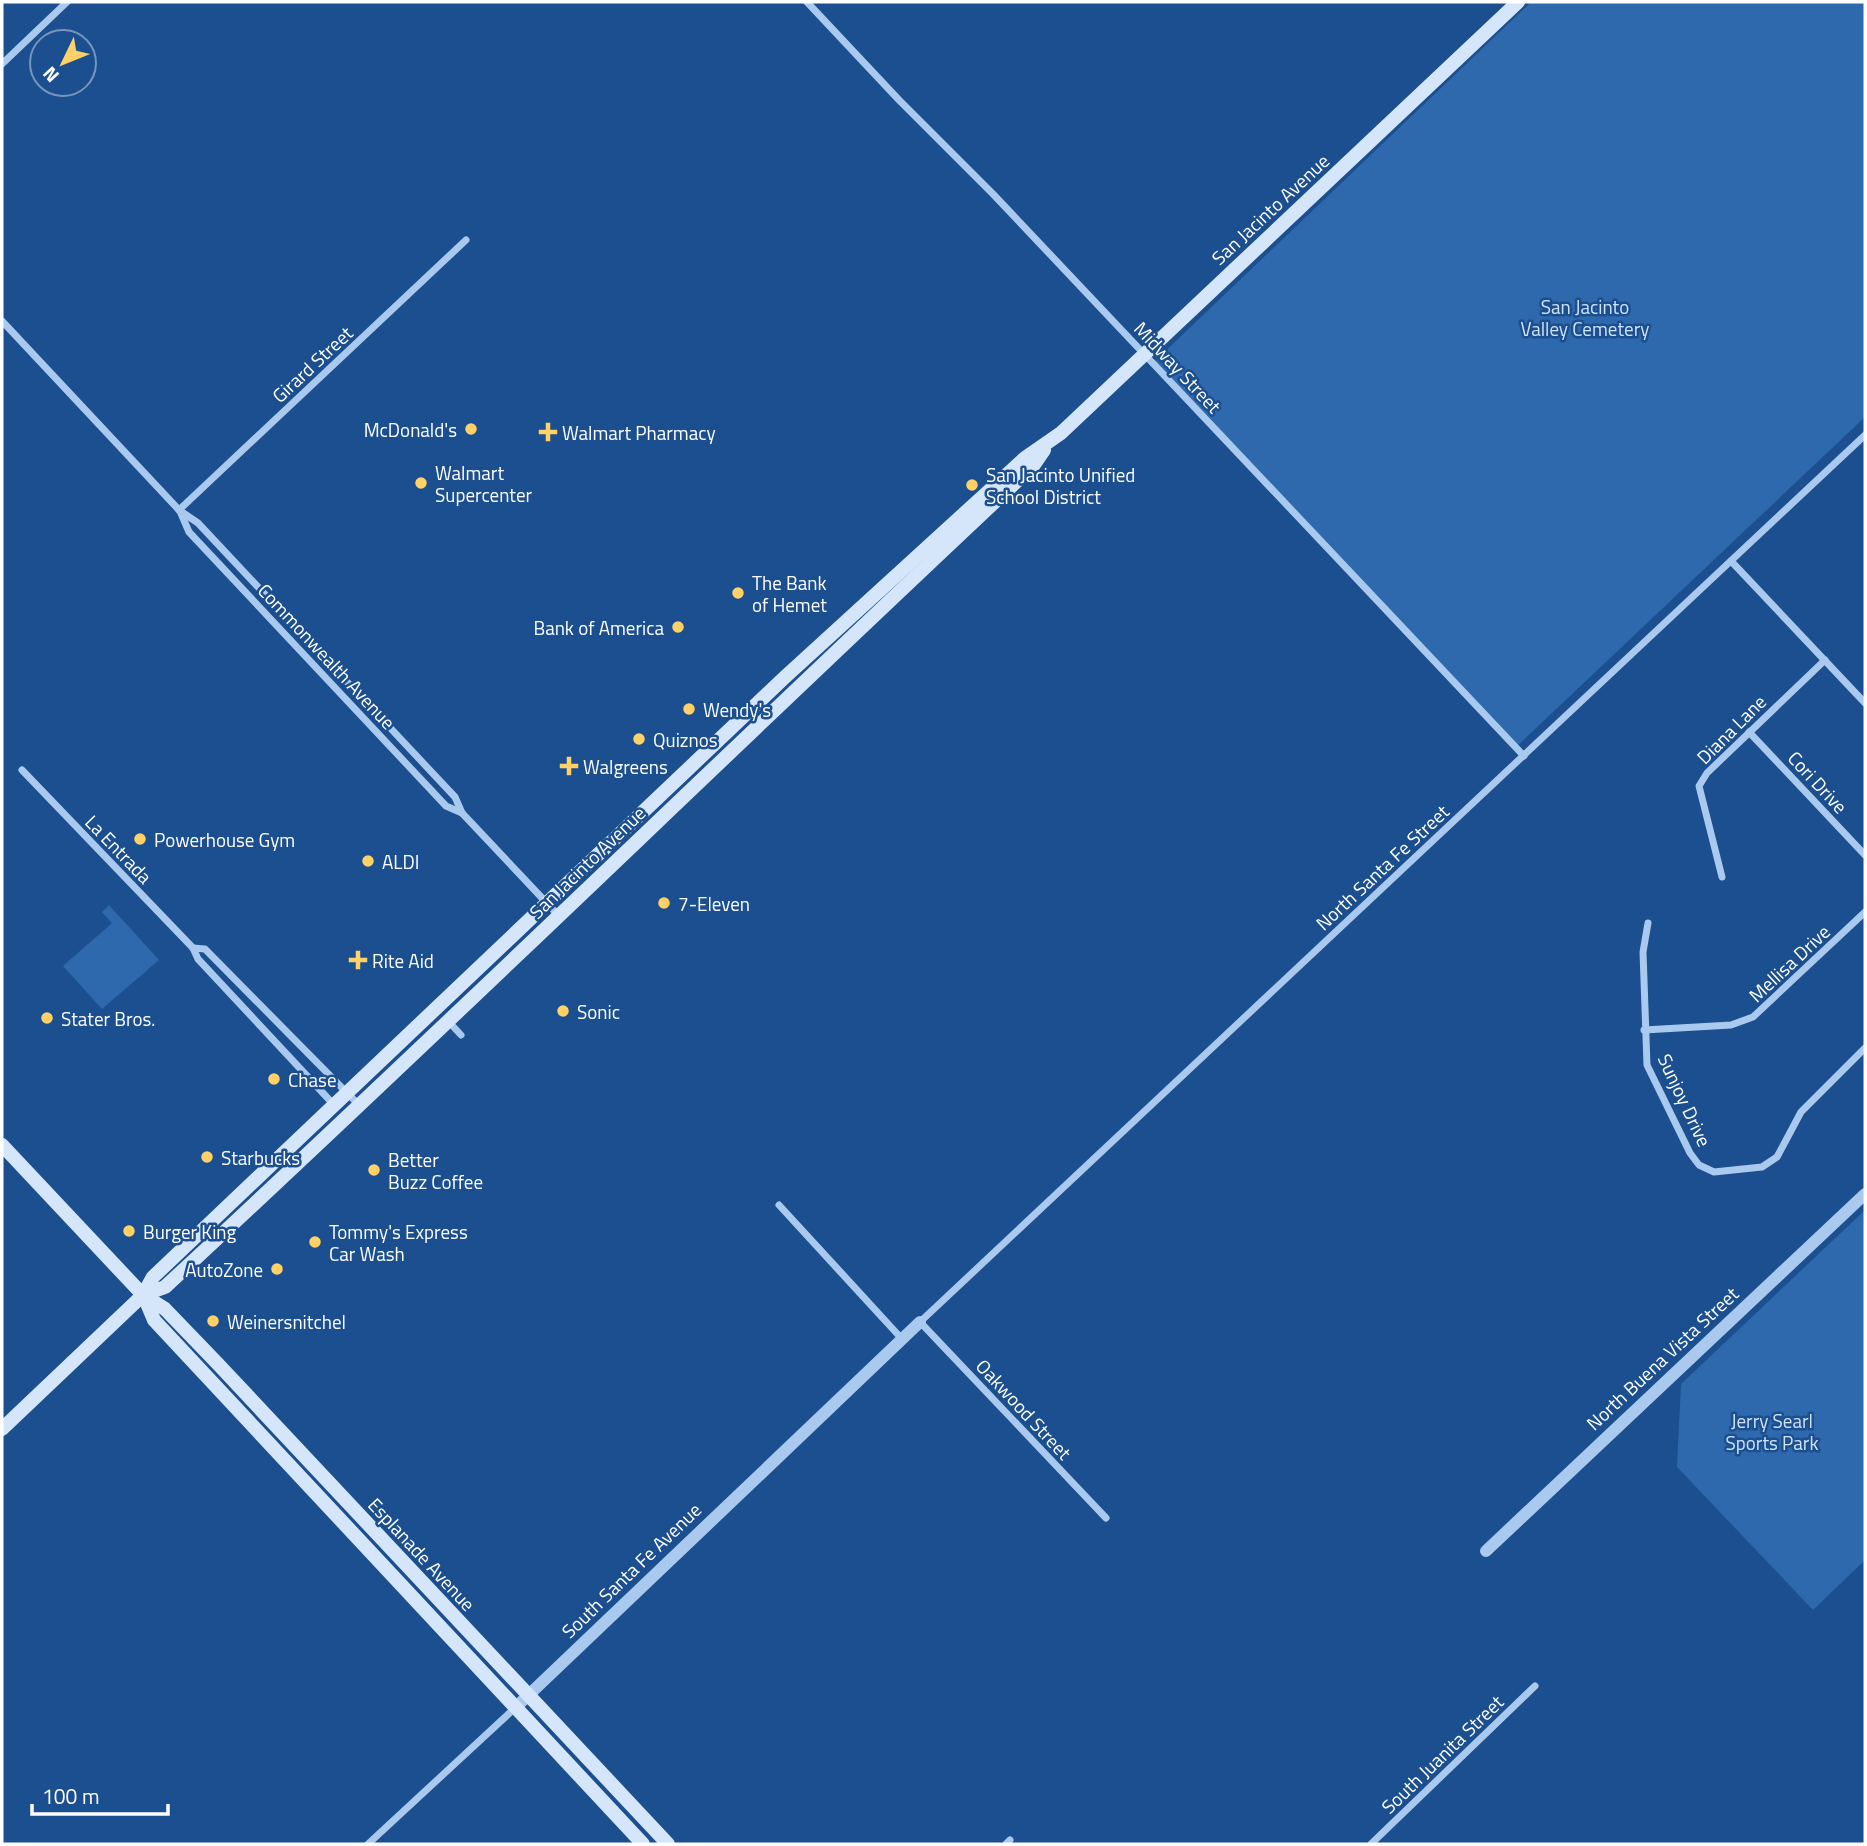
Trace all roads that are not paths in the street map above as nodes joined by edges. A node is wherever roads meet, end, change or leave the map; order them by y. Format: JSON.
{"nodes":[{"id":1,"x":67,"y":2,"type":"edge"},
{"id":2,"x":807,"y":2,"type":"edge"},
{"id":3,"x":1518,"y":2,"type":"edge"},
{"id":4,"x":2,"y":64,"type":"edge"},
{"id":5,"x":466,"y":240,"type":"dead end"},
{"id":6,"x":2,"y":321,"type":"edge"},
{"id":7,"x":1144,"y":354,"type":"junction"},
{"id":8,"x":1865,"y":435,"type":"edge"},
{"id":9,"x":1048,"y":444,"type":"junction"},
{"id":10,"x":180,"y":510,"type":"junction"},
{"id":11,"x":1731,"y":561,"type":"junction"},
{"id":12,"x":1825,"y":660,"type":"junction"},
{"id":13,"x":1865,"y":703,"type":"edge"},
{"id":14,"x":1749,"y":732,"type":"junction"},
{"id":15,"x":703,"y":754,"type":"junction"},
{"id":16,"x":1524,"y":755,"type":"junction"},
{"id":17,"x":22,"y":770,"type":"dead end"},
{"id":18,"x":462,"y":813,"type":"junction"},
{"id":19,"x":654,"y":824,"type":"junction"},
{"id":20,"x":1865,"y":855,"type":"edge"},
{"id":21,"x":1722,"y":877,"type":"dead end"},
{"id":22,"x":546,"y":903,"type":"junction"},
{"id":23,"x":1865,"y":912,"type":"edge"},
{"id":24,"x":559,"y":916,"type":"junction"},
{"id":25,"x":1648,"y":923,"type":"dead end"},
{"id":26,"x":193,"y":948,"type":"junction"},
{"id":27,"x":449,"y":1022,"type":"junction"},
{"id":28,"x":1644,"y":1030,"type":"junction"},
{"id":29,"x":460,"y":1035,"type":"dead end"},
{"id":30,"x":1865,"y":1048,"type":"edge"},
{"id":31,"x":347,"y":1092,"type":"junction"},
{"id":32,"x":334,"y":1104,"type":"junction"},
{"id":33,"x":359,"y":1105,"type":"junction"},
{"id":34,"x":346,"y":1117,"type":"junction"},
{"id":35,"x":2,"y":1145,"type":"edge"},
{"id":36,"x":1865,"y":1194,"type":"edge"},
{"id":37,"x":779,"y":1205,"type":"dead end"},
{"id":38,"x":143,"y":1295,"type":"junction"},
{"id":39,"x":920,"y":1322,"type":"junction"},
{"id":40,"x":902,"y":1339,"type":"junction"},
{"id":41,"x":2,"y":1429,"type":"edge"},
{"id":42,"x":1106,"y":1518,"type":"dead end"},
{"id":43,"x":1486,"y":1550,"type":"dead end"},
{"id":44,"x":1535,"y":1686,"type":"dead end"},
{"id":45,"x":528,"y":1695,"type":"junction"},
{"id":46,"x":515,"y":1708,"type":"junction"},
{"id":47,"x":657,"y":1833,"type":"junction"},
{"id":48,"x":368,"y":1844,"type":"edge"},
{"id":49,"x":643,"y":1844,"type":"edge"},
{"id":50,"x":668,"y":1844,"type":"edge"},
{"id":51,"x":1371,"y":1844,"type":"edge"}],
"edges":[{"from":1,"to":4,"type":"street"},
{"from":2,"to":7,"type":"street","name":"Midway Street"},
{"from":3,"to":7,"type":"main road","name":"San Jacinto Avenue"},
{"from":5,"to":10,"type":"street","name":"Girard Street"},
{"from":6,"to":10,"type":"street","name":"Commonwealth Avenue"},
{"from":7,"to":9,"type":"main road","name":"San Jacinto Avenue"},
{"from":7,"to":16,"type":"street","name":"Midway Street"},
{"from":8,"to":11,"type":"street","name":"North Santa Fe Street"},
{"from":9,"to":15,"type":"main road","name":"San Jacinto Avenue"},
{"from":9,"to":19,"type":"main road","name":"San Jacinto Avenue"},
{"from":10,"to":18,"type":"street","name":"Commonwealth Avenue"},
{"from":10,"to":18,"type":"street","name":"Commonwealth Avenue"},
{"from":11,"to":12,"type":"street"},
{"from":11,"to":16,"type":"street","name":"North Santa Fe Street"},
{"from":12,"to":13,"type":"street"},
{"from":12,"to":14,"type":"street","name":"Diana Lane"},
{"from":14,"to":20,"type":"street","name":"Cori Drive"},
{"from":14,"to":21,"type":"street","name":"Diana Lane"},
{"from":15,"to":19,"type":"main road"},
{"from":15,"to":22,"type":"main road","name":"San Jacinto Avenue"},
{"from":16,"to":39,"type":"street","name":"North Santa Fe Street"},
{"from":17,"to":26,"type":"street","name":"La Entrada"},
{"from":18,"to":22,"type":"street","name":"Commonwealth Avenue"},
{"from":19,"to":24,"type":"main road","name":"San Jacinto Avenue"},
{"from":22,"to":24,"type":"street","name":"Commonwealth Avenue"},
{"from":22,"to":31,"type":"main road","name":"San Jacinto Avenue"},
{"from":23,"to":28,"type":"street","name":"Mellisa Drive"},
{"from":24,"to":27,"type":"main road","name":"San Jacinto Avenue"},
{"from":25,"to":28,"type":"street","name":"Sunjoy Drive"},
{"from":26,"to":31,"type":"street","name":"La Entrada"},
{"from":26,"to":32,"type":"street","name":"La Entrada"},
{"from":27,"to":29,"type":"street"},
{"from":27,"to":33,"type":"main road","name":"San Jacinto Avenue"},
{"from":28,"to":30,"type":"street","name":"Sunjoy Drive"},
{"from":31,"to":32,"type":"main road","name":"San Jacinto Avenue"},
{"from":31,"to":33,"type":"street","name":"La Entrada"},
{"from":32,"to":34,"type":"street","name":"La Entrada"},
{"from":32,"to":38,"type":"main road","name":"San Jacinto Avenue"},
{"from":33,"to":34,"type":"main road","name":"San Jacinto Avenue"},
{"from":34,"to":38,"type":"main road","name":"San Jacinto Avenue"},
{"from":35,"to":38,"type":"main road","name":"Esplanade Avenue"},
{"from":36,"to":43,"type":"street","name":"North Buena Vista Street"},
{"from":37,"to":40,"type":"street"},
{"from":38,"to":41,"type":"main road","name":"San Jacinto Avenue"},
{"from":38,"to":45,"type":"main road","name":"Esplanade Avenue"},
{"from":38,"to":46,"type":"main road","name":"Esplanade Avenue"},
{"from":39,"to":40,"type":"street","name":"South Santa Fe Avenue"},
{"from":39,"to":42,"type":"street","name":"Oakwood Street"},
{"from":40,"to":45,"type":"street","name":"South Santa Fe Avenue"},
{"from":44,"to":51,"type":"street","name":"South Juanita Street"},
{"from":45,"to":46,"type":"street","name":"South Santa Fe Avenue"},
{"from":45,"to":47,"type":"main road","name":"Esplanade Avenue"},
{"from":46,"to":48,"type":"street","name":"South Santa Fe Avenue"},
{"from":46,"to":49,"type":"main road","name":"Esplanade Avenue"},
{"from":47,"to":49,"type":"main road"},
{"from":47,"to":50,"type":"main road","name":"Esplanade Avenue"}]}
